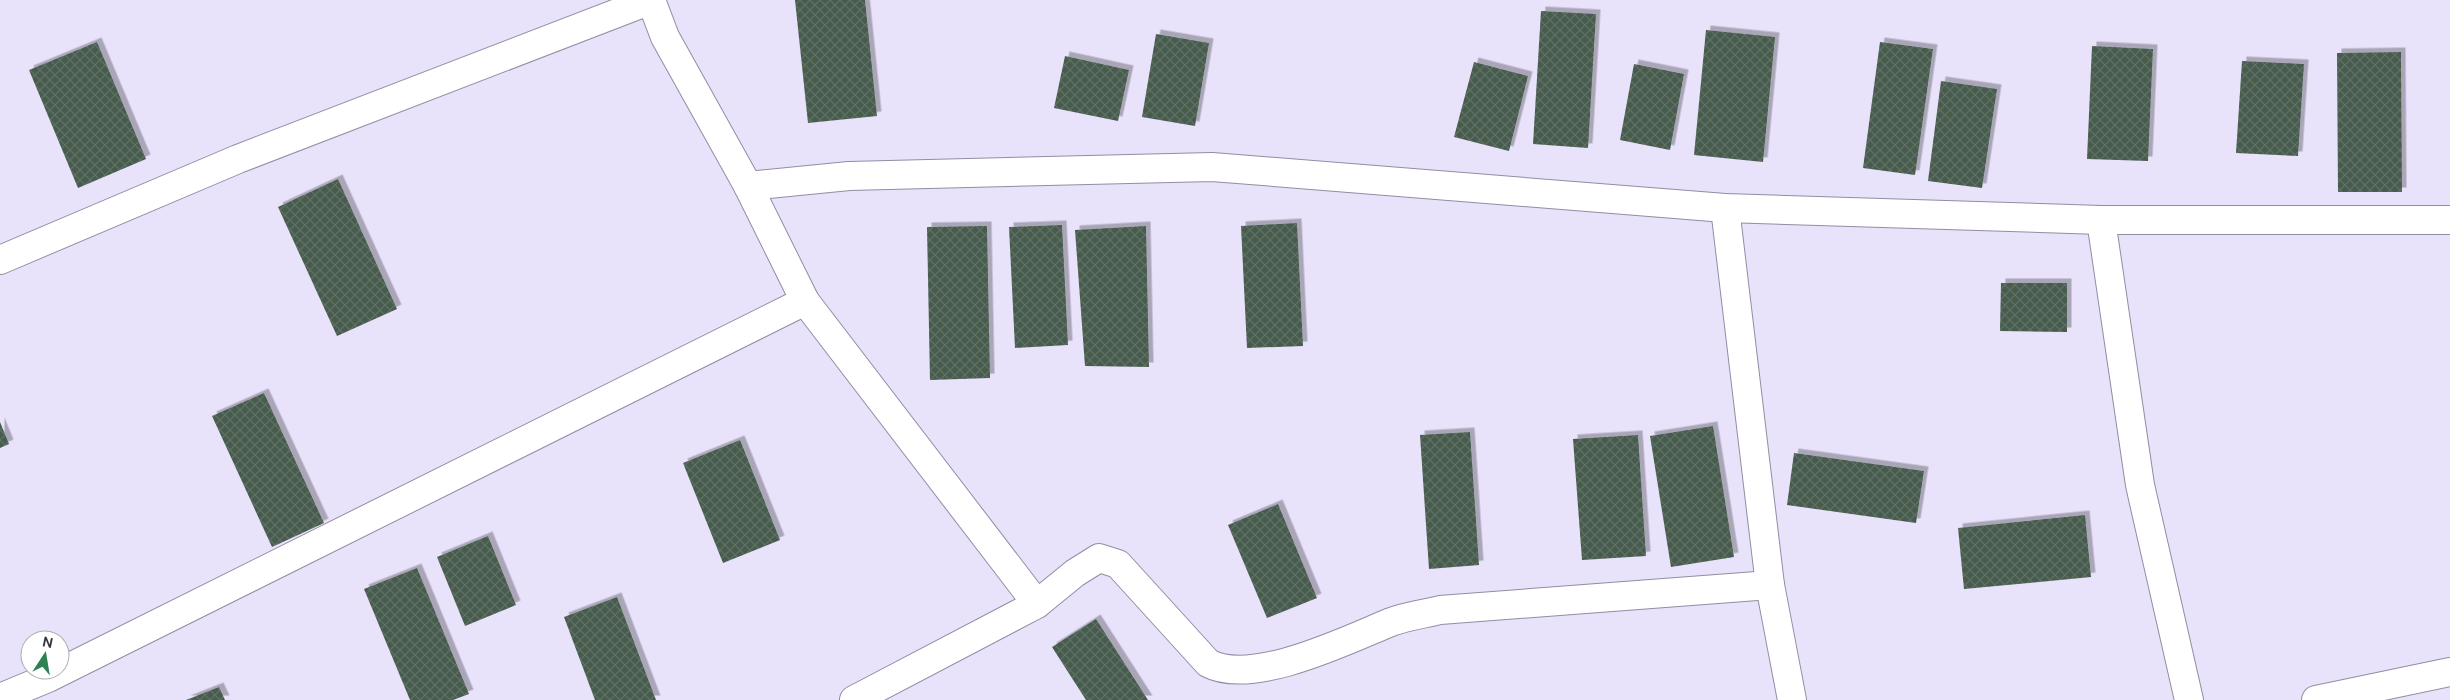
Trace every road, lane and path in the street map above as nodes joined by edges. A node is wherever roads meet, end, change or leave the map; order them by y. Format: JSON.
{"nodes":[{"id":1,"x":652,"y":0,"type":"edge"},
{"id":2,"x":748,"y":186,"type":"junction"},
{"id":3,"x":1725,"y":208,"type":"junction"},
{"id":4,"x":2101,"y":220,"type":"junction"},
{"id":5,"x":2450,"y":220,"type":"edge"},
{"id":6,"x":0,"y":260,"type":"edge"},
{"id":7,"x":805,"y":301,"type":"junction"},
{"id":8,"x":1770,"y":585,"type":"junction"},
{"id":9,"x":1037,"y":604,"type":"junction"},
{"id":10,"x":2450,"y":672,"type":"edge"},
{"id":11,"x":0,"y":698,"type":"edge"},
{"id":12,"x":854,"y":700,"type":"edge"},
{"id":13,"x":1792,"y":700,"type":"edge"},
{"id":14,"x":2189,"y":700,"type":"edge"},
{"id":15,"x":2316,"y":700,"type":"edge"}],
"edges":[{"from":1,"to":2,"type":"street"},
{"from":1,"to":6,"type":"street"},
{"from":2,"to":3,"type":"street"},
{"from":2,"to":7,"type":"street"},
{"from":3,"to":4,"type":"street"},
{"from":3,"to":8,"type":"street"},
{"from":4,"to":5,"type":"street"},
{"from":4,"to":14,"type":"street"},
{"from":7,"to":9,"type":"street"},
{"from":7,"to":11,"type":"street"},
{"from":8,"to":9,"type":"street"},
{"from":8,"to":13,"type":"street"},
{"from":9,"to":12,"type":"street"},
{"from":10,"to":15,"type":"street"}]}
